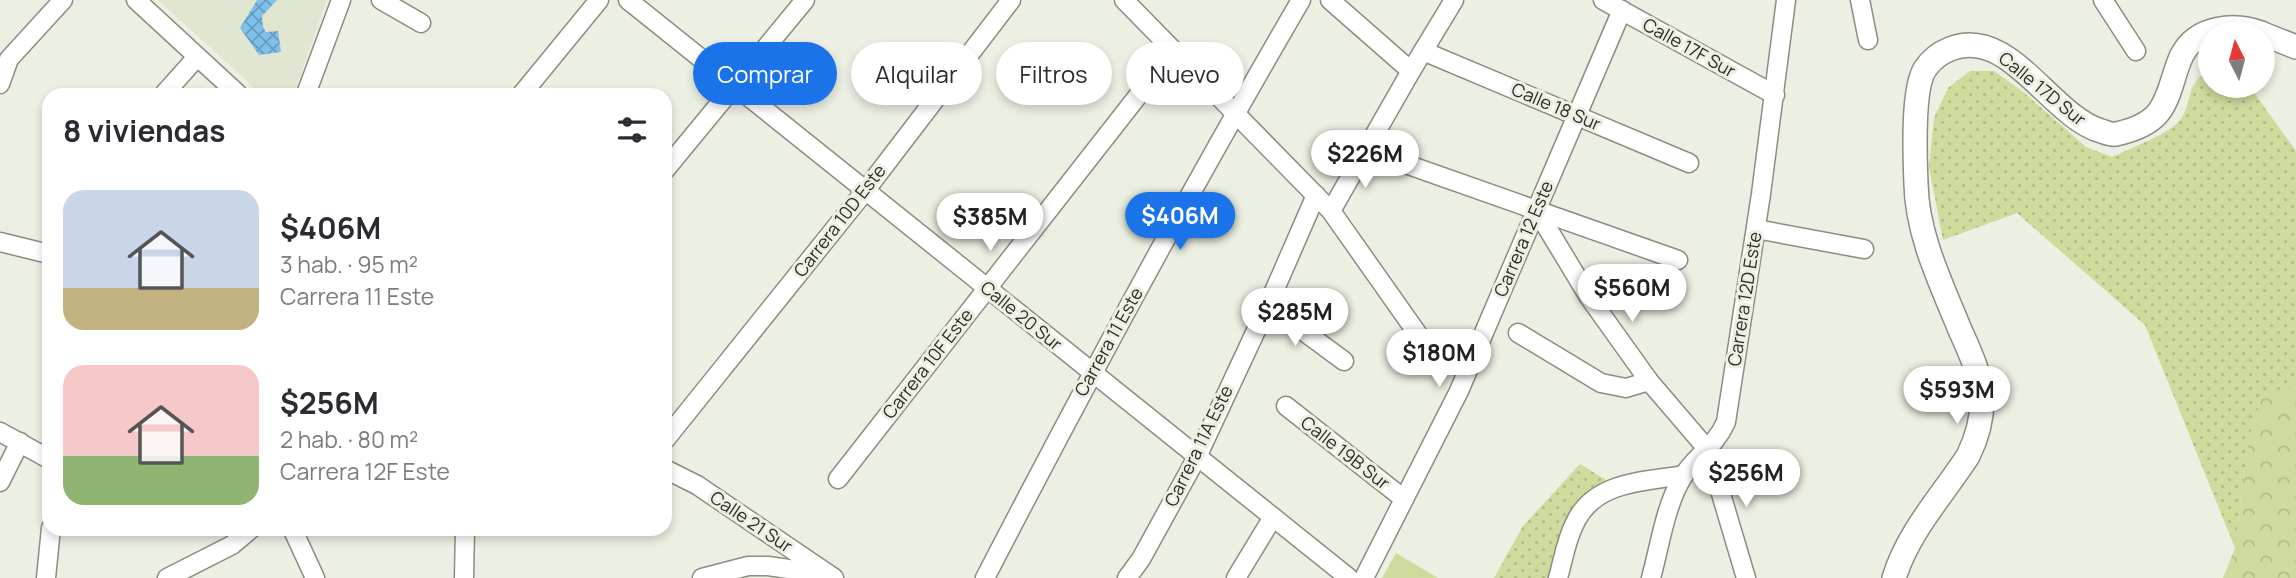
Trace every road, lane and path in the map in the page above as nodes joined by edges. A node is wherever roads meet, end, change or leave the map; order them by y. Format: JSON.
{"nodes":[{"id":1,"x":64,"y":0,"type":"edge"},
{"id":2,"x":136,"y":0,"type":"edge"},
{"id":3,"x":341,"y":0,"type":"edge"},
{"id":4,"x":381,"y":0,"type":"edge"},
{"id":5,"x":599,"y":0,"type":"edge"},
{"id":6,"x":628,"y":0,"type":"edge"},
{"id":7,"x":805,"y":0,"type":"edge"},
{"id":8,"x":1011,"y":0,"type":"edge"},
{"id":9,"x":1124,"y":0,"type":"edge"},
{"id":10,"x":1301,"y":0,"type":"edge"},
{"id":11,"x":1330,"y":0,"type":"edge"},
{"id":12,"x":1454,"y":0,"type":"edge"},
{"id":13,"x":1603,"y":0,"type":"edge"},
{"id":14,"x":1786,"y":0,"type":"edge"},
{"id":15,"x":1860,"y":0,"type":"edge"},
{"id":16,"x":2103,"y":0,"type":"edge"},
{"id":17,"x":1622,"y":10,"type":"junction"},
{"id":18,"x":421,"y":23,"type":"dead end"},
{"id":19,"x":2198,"y":39,"type":"edge"},
{"id":20,"x":2275,"y":39,"type":"edge"},
{"id":21,"x":1868,"y":40,"type":"dead end"},
{"id":22,"x":771,"y":42,"type":"edge"},
{"id":23,"x":1164,"y":42,"type":"edge"},
{"id":24,"x":2296,"y":47,"type":"edge"},
{"id":25,"x":1423,"y":51,"type":"junction"},
{"id":26,"x":2136,"y":51,"type":"dead end"},
{"id":27,"x":693,"y":52,"type":"edge"},
{"id":28,"x":197,"y":57,"type":"junction"},
{"id":29,"x":1411,"y":71,"type":"junction"},
{"id":30,"x":0,"y":85,"type":"edge"},
{"id":31,"x":169,"y":88,"type":"edge"},
{"id":32,"x":231,"y":88,"type":"edge"},
{"id":33,"x":308,"y":88,"type":"edge"},
{"id":34,"x":527,"y":88,"type":"edge"},
{"id":35,"x":1775,"y":95,"type":"junction"},
{"id":36,"x":719,"y":105,"type":"edge"},
{"id":37,"x":759,"y":105,"type":"edge"},
{"id":38,"x":1131,"y":105,"type":"edge"},
{"id":39,"x":1227,"y":105,"type":"edge"},
{"id":40,"x":1235,"y":113,"type":"junction"},
{"id":41,"x":1577,"y":116,"type":"junction"},
{"id":42,"x":1366,"y":150,"type":"junction"},
{"id":43,"x":672,"y":162,"type":"edge"},
{"id":44,"x":1689,"y":163,"type":"dead end"},
{"id":45,"x":865,"y":191,"type":"junction"},
{"id":46,"x":1315,"y":195,"type":"junction"},
{"id":47,"x":1331,"y":211,"type":"junction"},
{"id":48,"x":1537,"y":211,"type":"junction"},
{"id":49,"x":1756,"y":229,"type":"junction"},
{"id":50,"x":0,"y":242,"type":"edge"},
{"id":51,"x":1864,"y":249,"type":"dead end"},
{"id":52,"x":42,"y":252,"type":"edge"},
{"id":53,"x":1678,"y":260,"type":"dead end"},
{"id":54,"x":987,"y":288,"type":"junction"},
{"id":55,"x":1268,"y":305,"type":"junction"},
{"id":56,"x":1518,"y":333,"type":"dead end"},
{"id":57,"x":1345,"y":361,"type":"dead end"},
{"id":58,"x":1441,"y":367,"type":"dead end"},
{"id":59,"x":1092,"y":373,"type":"junction"},
{"id":60,"x":1649,"y":381,"type":"junction"},
{"id":61,"x":1286,"y":406,"type":"dead end"},
{"id":62,"x":672,"y":431,"type":"edge"},
{"id":63,"x":0,"y":432,"type":"edge"},
{"id":64,"x":20,"y":442,"type":"junction"},
{"id":65,"x":1708,"y":450,"type":"junction"},
{"id":66,"x":42,"y":452,"type":"edge"},
{"id":67,"x":1197,"y":457,"type":"junction"},
{"id":68,"x":672,"y":472,"type":"edge"},
{"id":69,"x":1684,"y":475,"type":"junction"},
{"id":70,"x":838,"y":479,"type":"dead end"},
{"id":71,"x":0,"y":482,"type":"edge"},
{"id":72,"x":1404,"y":499,"type":"junction"},
{"id":73,"x":1273,"y":517,"type":"junction"},
{"id":74,"x":50,"y":536,"type":"edge"},
{"id":75,"x":243,"y":536,"type":"edge"},
{"id":76,"x":296,"y":536,"type":"edge"},
{"id":77,"x":465,"y":536,"type":"edge"},
{"id":78,"x":832,"y":576,"type":"edge"},
{"id":79,"x":46,"y":578,"type":"edge"},
{"id":80,"x":167,"y":578,"type":"edge"},
{"id":81,"x":315,"y":578,"type":"edge"},
{"id":82,"x":464,"y":578,"type":"edge"},
{"id":83,"x":702,"y":578,"type":"edge"},
{"id":84,"x":985,"y":578,"type":"edge"},
{"id":85,"x":1127,"y":578,"type":"edge"},
{"id":86,"x":1236,"y":578,"type":"edge"},
{"id":87,"x":1349,"y":578,"type":"edge"},
{"id":88,"x":1364,"y":578,"type":"edge"},
{"id":89,"x":1558,"y":578,"type":"edge"},
{"id":90,"x":1651,"y":578,"type":"edge"},
{"id":91,"x":1746,"y":578,"type":"edge"},
{"id":92,"x":1894,"y":578,"type":"edge"}],
"edges":[{"from":1,"to":30,"type":"street"},
{"from":2,"to":28,"type":"street"},
{"from":3,"to":33,"type":"street"},
{"from":4,"to":18,"type":"street"},
{"from":5,"to":34,"type":"street"},
{"from":6,"to":27,"type":"street","name":"Calle 20 Sur"},
{"from":7,"to":22,"type":"street"},
{"from":8,"to":45,"type":"street","name":"Carrera 10D Este"},
{"from":9,"to":23,"type":"street"},
{"from":10,"to":40,"type":"street","name":"Carrera 11 Este"},
{"from":11,"to":29,"type":"street"},
{"from":12,"to":25,"type":"street"},
{"from":13,"to":17,"type":"street","name":"Calle 17F Sur"},
{"from":14,"to":35,"type":"street","name":"Carrera 12D Este"},
{"from":15,"to":21,"type":"street"},
{"from":16,"to":26,"type":"street"},
{"from":17,"to":35,"type":"street","name":"Calle 17F Sur"},
{"from":17,"to":41,"type":"street","name":"Carrera 12 Este"},
{"from":19,"to":92,"type":"main road","name":"Calle 17D Sur"},
{"from":20,"to":24,"type":"main road","name":"Calle 17D Sur"},
{"from":25,"to":29,"type":"street"},
{"from":25,"to":41,"type":"street","name":"Calle 18 Sur"},
{"from":28,"to":31,"type":"street"},
{"from":28,"to":32,"type":"street"},
{"from":29,"to":42,"type":"street"},
{"from":35,"to":49,"type":"street","name":"Carrera 12D Este"},
{"from":36,"to":43,"type":"street"},
{"from":37,"to":45,"type":"street","name":"Calle 20 Sur"},
{"from":38,"to":54,"type":"street","name":"Carrera 10F Este"},
{"from":39,"to":40,"type":"street"},
{"from":40,"to":46,"type":"street"},
{"from":40,"to":59,"type":"street","name":"Carrera 11 Este"},
{"from":41,"to":44,"type":"street","name":"Calle 18 Sur"},
{"from":41,"to":48,"type":"street","name":"Carrera 12 Este"},
{"from":42,"to":47,"type":"street"},
{"from":42,"to":48,"type":"street"},
{"from":45,"to":54,"type":"street","name":"Calle 20 Sur"},
{"from":45,"to":62,"type":"street","name":"Carrera 10D Este"},
{"from":46,"to":47,"type":"street"},
{"from":46,"to":55,"type":"street","name":"Carrera 11A Este"},
{"from":47,"to":58,"type":"street"},
{"from":48,"to":53,"type":"street"},
{"from":48,"to":60,"type":"street"},
{"from":48,"to":72,"type":"street","name":"Carrera 12 Este"},
{"from":49,"to":51,"type":"street"},
{"from":49,"to":65,"type":"street","name":"Carrera 12D Este"},
{"from":50,"to":52,"type":"street"},
{"from":54,"to":59,"type":"street","name":"Calle 20 Sur"},
{"from":54,"to":70,"type":"street","name":"Carrera 10F Este"},
{"from":55,"to":57,"type":"street"},
{"from":55,"to":67,"type":"street","name":"Carrera 11A Este"},
{"from":56,"to":60,"type":"street"},
{"from":59,"to":67,"type":"street","name":"Calle 20 Sur"},
{"from":59,"to":84,"type":"street","name":"Carrera 11 Este"},
{"from":60,"to":65,"type":"street"},
{"from":61,"to":72,"type":"street","name":"Calle 19B Sur"},
{"from":63,"to":64,"type":"street"},
{"from":64,"to":66,"type":"street"},
{"from":64,"to":71,"type":"street"},
{"from":65,"to":69,"type":"street","name":"Carrera 12D Este"},
{"from":65,"to":91,"type":"street"},
{"from":67,"to":73,"type":"street","name":"Calle 20 Sur"},
{"from":67,"to":85,"type":"street","name":"Carrera 11A Este"},
{"from":68,"to":78,"type":"street","name":"Calle 21 Sur"},
{"from":69,"to":89,"type":"street"},
{"from":69,"to":90,"type":"street","name":"Carrera 12D Este"},
{"from":72,"to":88,"type":"street","name":"Carrera 12 Este"},
{"from":73,"to":86,"type":"street"},
{"from":73,"to":87,"type":"street","name":"Calle 20 Sur"},
{"from":74,"to":79,"type":"street"},
{"from":75,"to":80,"type":"street"},
{"from":76,"to":81,"type":"street"},
{"from":77,"to":82,"type":"street"},
{"from":78,"to":83,"type":"street"}]}
